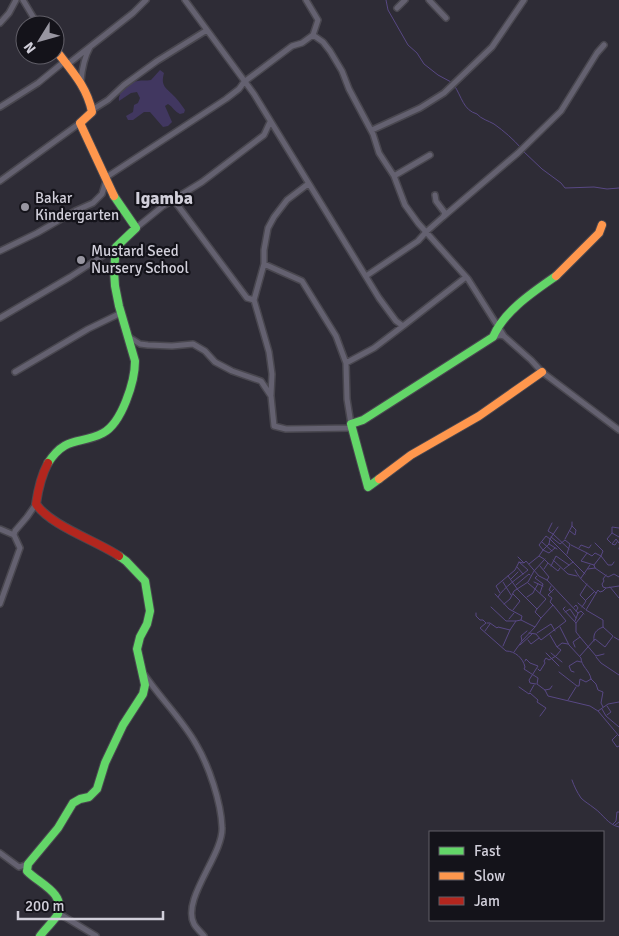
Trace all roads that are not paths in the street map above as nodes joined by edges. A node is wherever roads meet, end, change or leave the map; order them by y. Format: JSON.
{"nodes":[{"id":1,"x":16,"y":0,"type":"edge"},
{"id":2,"x":23,"y":0,"type":"edge"},
{"id":3,"x":146,"y":0,"type":"edge"},
{"id":4,"x":185,"y":0,"type":"edge"},
{"id":5,"x":306,"y":0,"type":"edge"},
{"id":6,"x":405,"y":0,"type":"edge"},
{"id":7,"x":429,"y":0,"type":"edge"},
{"id":8,"x":524,"y":0,"type":"edge"},
{"id":9,"x":397,"y":8,"type":"dead end"},
{"id":10,"x":32,"y":15,"type":"edge"},
{"id":11,"x":446,"y":18,"type":"dead end"},
{"id":12,"x":0,"y":23,"type":"edge"},
{"id":13,"x":207,"y":30,"type":"junction"},
{"id":14,"x":313,"y":35,"type":"junction"},
{"id":15,"x":92,"y":44,"type":"junction"},
{"id":16,"x":604,"y":45,"type":"dead end"},
{"id":17,"x":66,"y":62,"type":"junction"},
{"id":18,"x":81,"y":82,"type":"junction"},
{"id":19,"x":244,"y":82,"type":"junction"},
{"id":20,"x":0,"y":107,"type":"edge"},
{"id":21,"x":92,"y":110,"type":"junction"},
{"id":22,"x":270,"y":122,"type":"junction"},
{"id":23,"x":80,"y":123,"type":"junction"},
{"id":24,"x":372,"y":130,"type":"junction"},
{"id":25,"x":278,"y":133,"type":"junction"},
{"id":26,"x":264,"y":135,"type":"junction"},
{"id":27,"x":430,"y":155,"type":"dead end"},
{"id":28,"x":394,"y":176,"type":"junction"},
{"id":29,"x":105,"y":179,"type":"junction"},
{"id":30,"x":0,"y":181,"type":"edge"},
{"id":31,"x":308,"y":184,"type":"junction"},
{"id":32,"x":435,"y":195,"type":"dead end"},
{"id":33,"x":173,"y":199,"type":"junction"},
{"id":34,"x":443,"y":217,"type":"junction"},
{"id":35,"x":602,"y":225,"type":"dead end"},
{"id":36,"x":136,"y":228,"type":"junction"},
{"id":37,"x":426,"y":232,"type":"junction"},
{"id":38,"x":116,"y":247,"type":"junction"},
{"id":39,"x":0,"y":251,"type":"edge"},
{"id":40,"x":264,"y":264,"type":"junction"},
{"id":41,"x":366,"y":276,"type":"junction"},
{"id":42,"x":466,"y":277,"type":"junction"},
{"id":43,"x":254,"y":300,"type":"junction"},
{"id":44,"x":121,"y":313,"type":"junction"},
{"id":45,"x":0,"y":318,"type":"edge"},
{"id":46,"x":498,"y":325,"type":"junction"},
{"id":47,"x":403,"y":326,"type":"junction"},
{"id":48,"x":504,"y":336,"type":"junction"},
{"id":49,"x":129,"y":337,"type":"junction"},
{"id":50,"x":493,"y":338,"type":"junction"},
{"id":51,"x":346,"y":363,"type":"junction"},
{"id":52,"x":15,"y":372,"type":"dead end"},
{"id":53,"x":542,"y":372,"type":"junction"},
{"id":54,"x":271,"y":396,"type":"junction"},
{"id":55,"x":352,"y":426,"type":"junction"},
{"id":56,"x":619,"y":430,"type":"edge"},
{"id":57,"x":36,"y":504,"type":"junction"},
{"id":58,"x":0,"y":529,"type":"edge"},
{"id":59,"x":14,"y":535,"type":"junction"},
{"id":60,"x":0,"y":604,"type":"edge"},
{"id":61,"x":141,"y":669,"type":"junction"},
{"id":62,"x":0,"y":853,"type":"edge"},
{"id":63,"x":28,"y":864,"type":"junction"},
{"id":64,"x":58,"y":913,"type":"junction"},
{"id":65,"x":40,"y":936,"type":"edge"},
{"id":66,"x":96,"y":936,"type":"edge"},
{"id":67,"x":204,"y":936,"type":"edge"}],
"edges":[{"from":1,"to":12,"type":"street"},
{"from":2,"to":10,"type":"street"},
{"from":3,"to":15,"type":"street"},
{"from":4,"to":13,"type":"street"},
{"from":5,"to":14,"type":"street"},
{"from":6,"to":9,"type":"street"},
{"from":7,"to":11,"type":"street"},
{"from":8,"to":24,"type":"street"},
{"from":13,"to":19,"type":"street"},
{"from":13,"to":21,"type":"street"},
{"from":14,"to":19,"type":"street"},
{"from":14,"to":24,"type":"street"},
{"from":15,"to":17,"type":"street"},
{"from":15,"to":18,"type":"street"},
{"from":16,"to":34,"type":"street"},
{"from":17,"to":18,"type":"street"},
{"from":17,"to":20,"type":"street"},
{"from":18,"to":21,"type":"street"},
{"from":19,"to":22,"type":"street"},
{"from":19,"to":29,"type":"street"},
{"from":21,"to":23,"type":"street"},
{"from":22,"to":25,"type":"street"},
{"from":22,"to":26,"type":"street"},
{"from":23,"to":29,"type":"street"},
{"from":23,"to":30,"type":"street"},
{"from":24,"to":28,"type":"street"},
{"from":25,"to":26,"type":"street"},
{"from":25,"to":31,"type":"street"},
{"from":26,"to":33,"type":"street"},
{"from":27,"to":28,"type":"street"},
{"from":28,"to":37,"type":"street"},
{"from":29,"to":36,"type":"street"},
{"from":29,"to":39,"type":"street"},
{"from":31,"to":40,"type":"street"},
{"from":31,"to":41,"type":"street"},
{"from":32,"to":34,"type":"street"},
{"from":33,"to":36,"type":"street"},
{"from":33,"to":43,"type":"street"},
{"from":34,"to":37,"type":"street"},
{"from":35,"to":46,"type":"street"},
{"from":36,"to":38,"type":"street"},
{"from":37,"to":41,"type":"street"},
{"from":37,"to":42,"type":"street"},
{"from":38,"to":44,"type":"street"},
{"from":38,"to":45,"type":"street"},
{"from":40,"to":43,"type":"street"},
{"from":40,"to":51,"type":"street"},
{"from":41,"to":47,"type":"street"},
{"from":42,"to":46,"type":"street"},
{"from":42,"to":47,"type":"street"},
{"from":43,"to":54,"type":"street"},
{"from":44,"to":49,"type":"street"},
{"from":44,"to":52,"type":"street"},
{"from":46,"to":48,"type":"street"},
{"from":46,"to":50,"type":"street"},
{"from":47,"to":51,"type":"street"},
{"from":48,"to":50,"type":"street"},
{"from":48,"to":53,"type":"street"},
{"from":49,"to":54,"type":"street"},
{"from":49,"to":57,"type":"street"},
{"from":50,"to":55,"type":"street"},
{"from":51,"to":55,"type":"street"},
{"from":53,"to":55,"type":"street"},
{"from":53,"to":56,"type":"street"},
{"from":54,"to":55,"type":"street"},
{"from":57,"to":59,"type":"street"},
{"from":57,"to":61,"type":"street"},
{"from":58,"to":59,"type":"street"},
{"from":59,"to":60,"type":"street"},
{"from":61,"to":63,"type":"street"},
{"from":61,"to":67,"type":"street"},
{"from":62,"to":63,"type":"street"},
{"from":63,"to":64,"type":"street"},
{"from":64,"to":65,"type":"street"},
{"from":64,"to":66,"type":"street"}]}
